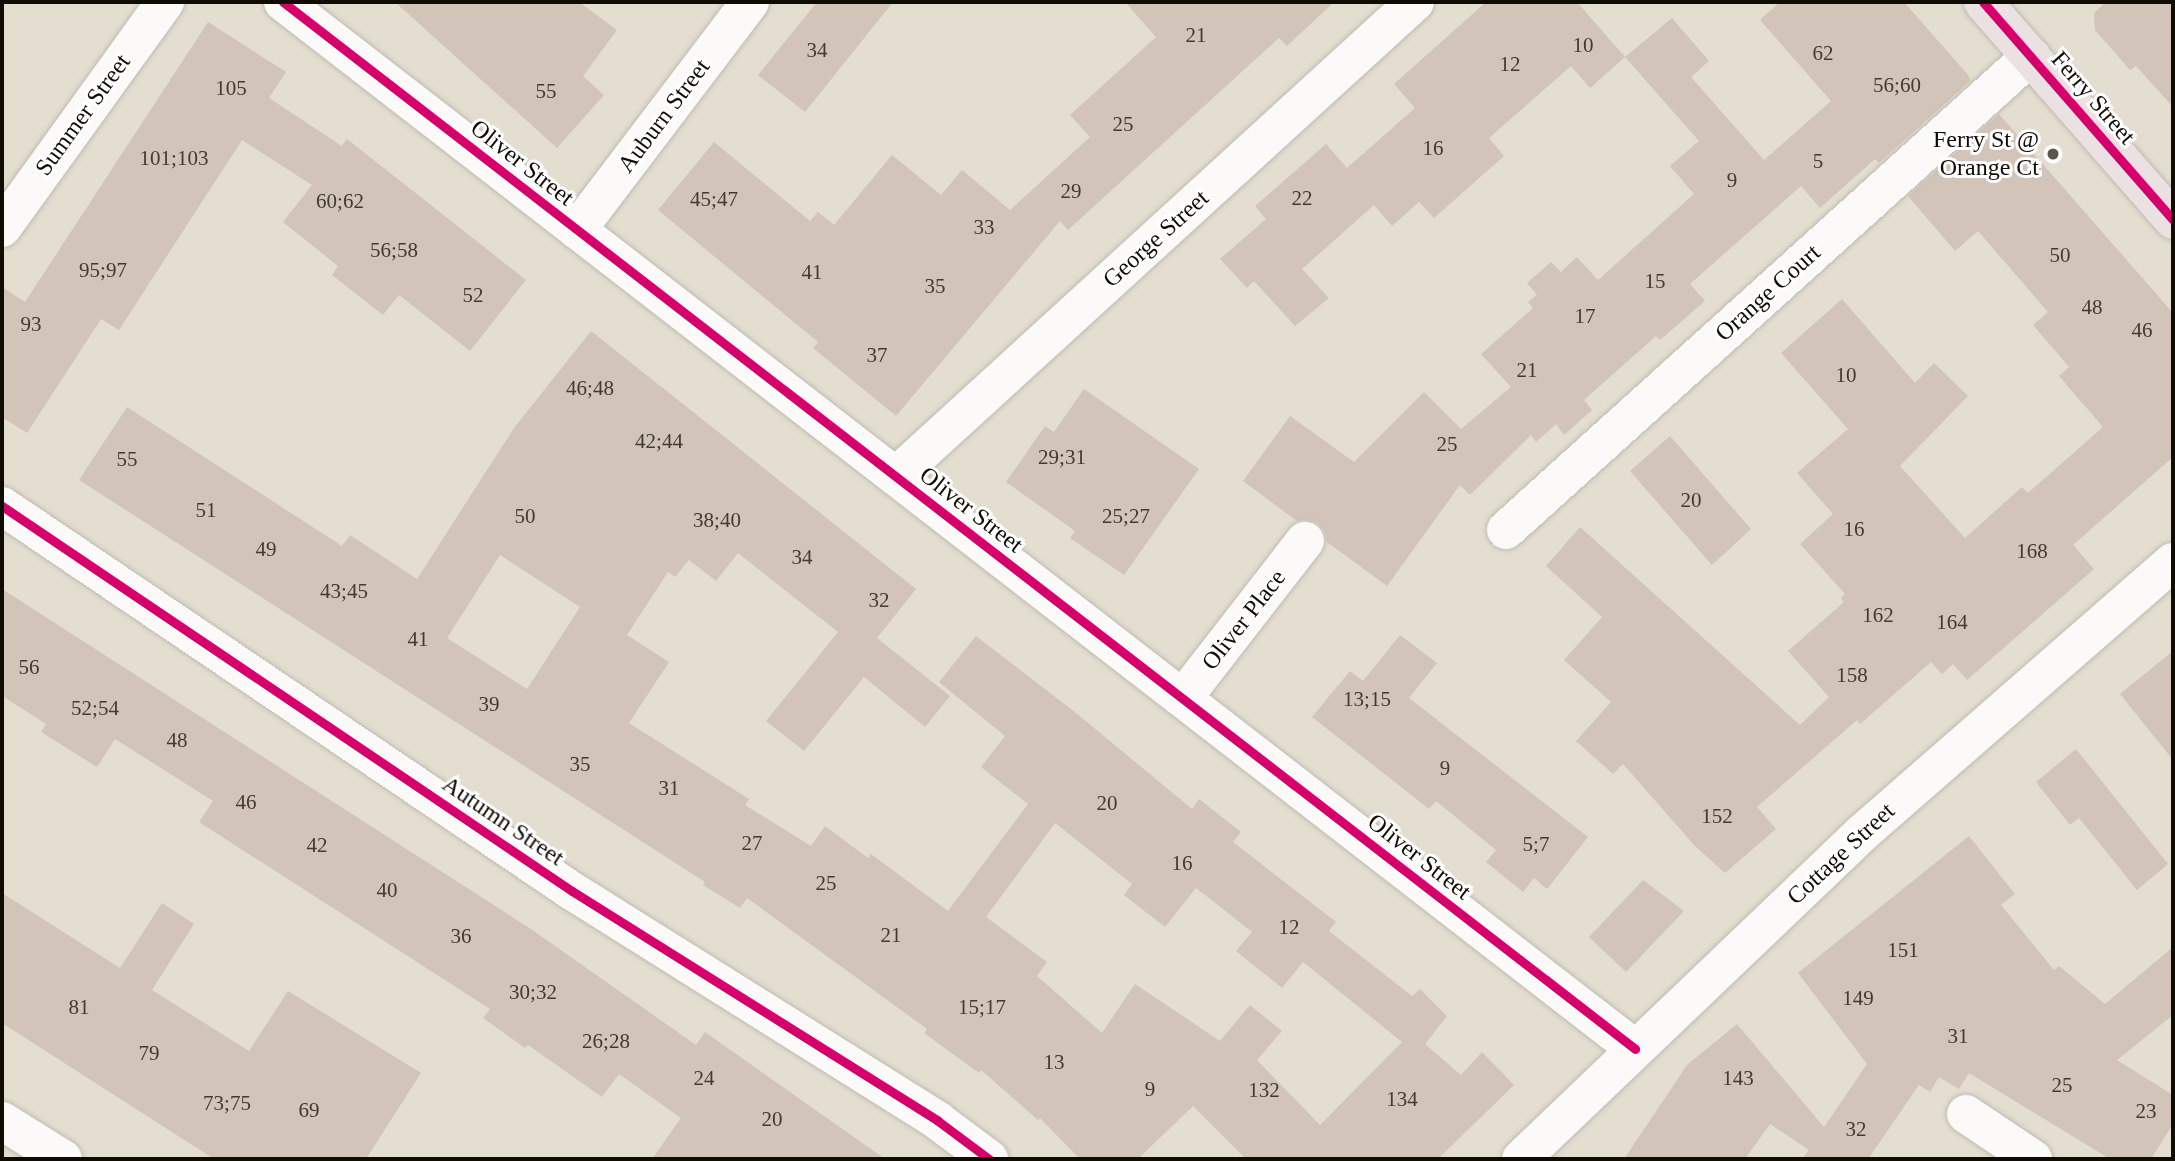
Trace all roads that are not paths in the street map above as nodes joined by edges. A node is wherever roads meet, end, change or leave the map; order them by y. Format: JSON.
{"nodes":[{"id":1,"x":165,"y":2,"type":"edge"},
{"id":2,"x":283,"y":2,"type":"edge"},
{"id":3,"x":750,"y":2,"type":"edge"},
{"id":4,"x":1415,"y":2,"type":"edge"},
{"id":5,"x":1983,"y":2,"type":"edge"},
{"id":6,"x":2031,"y":56,"type":"junction"},
{"id":7,"x":2173,"y":220,"type":"edge"},
{"id":8,"x":2,"y":228,"type":"edge"},
{"id":9,"x":577,"y":230,"type":"junction"},
{"id":10,"x":896,"y":476,"type":"junction"},
{"id":11,"x":2,"y":506,"type":"edge"},
{"id":12,"x":1506,"y":530,"type":"dead end"},
{"id":13,"x":1305,"y":541,"type":"dead end"},
{"id":14,"x":2173,"y":562,"type":"edge"},
{"id":15,"x":1183,"y":698,"type":"junction"},
{"id":16,"x":1635,"y":1049,"type":"junction"},
{"id":17,"x":1966,"y":1114,"type":"dead end"},
{"id":18,"x":2,"y":1121,"type":"edge"},
{"id":19,"x":63,"y":1159,"type":"edge"},
{"id":20,"x":989,"y":1159,"type":"edge"},
{"id":21,"x":1521,"y":1159,"type":"edge"},
{"id":22,"x":2033,"y":1159,"type":"edge"}],
"edges":[{"from":1,"to":8,"type":"street","name":"Summer Street"},
{"from":2,"to":9,"type":"street","name":"Oliver Street"},
{"from":3,"to":9,"type":"street","name":"Auburn Street"},
{"from":4,"to":10,"type":"street","name":"George Street"},
{"from":5,"to":6,"type":"main road","name":"Ferry Street"},
{"from":6,"to":7,"type":"main road","name":"Ferry Street"},
{"from":6,"to":12,"type":"street","name":"Orange Court"},
{"from":9,"to":10,"type":"street","name":"Oliver Street"},
{"from":10,"to":15,"type":"street","name":"Oliver Street"},
{"from":11,"to":20,"type":"street","name":"Autumn Street"},
{"from":13,"to":15,"type":"street","name":"Oliver Place"},
{"from":14,"to":16,"type":"street","name":"Cottage Street"},
{"from":15,"to":16,"type":"street","name":"Oliver Street"},
{"from":16,"to":21,"type":"street","name":"Cottage Street"},
{"from":17,"to":22,"type":"street"},
{"from":18,"to":19,"type":"street"}]}
